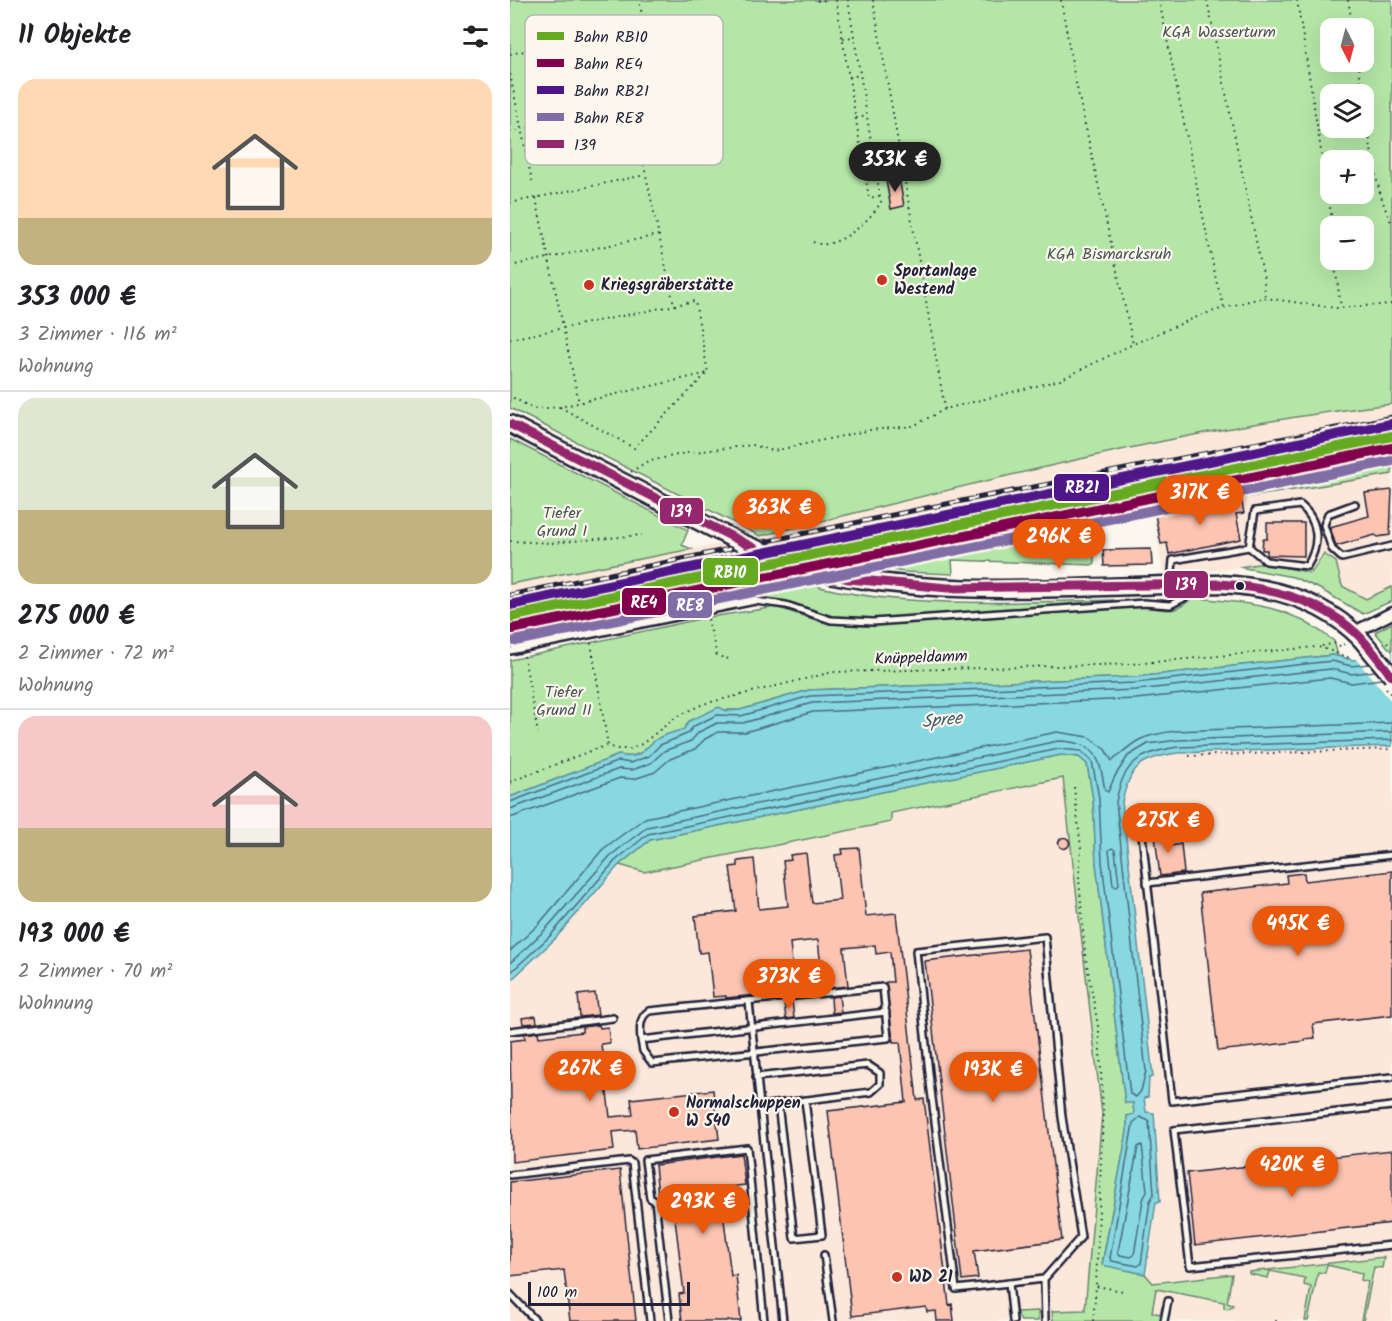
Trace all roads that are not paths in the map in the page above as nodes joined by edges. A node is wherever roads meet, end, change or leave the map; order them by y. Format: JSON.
{"nodes":[{"id":1,"x":510,"y":424,"type":"edge"},
{"id":2,"x":1355,"y":504,"type":"dead end"},
{"id":3,"x":1392,"y":546,"type":"edge"},
{"id":4,"x":1249,"y":547,"type":"junction"},
{"id":5,"x":1179,"y":584,"type":"junction"},
{"id":6,"x":1392,"y":613,"type":"edge"},
{"id":7,"x":1353,"y":638,"type":"junction"},
{"id":8,"x":510,"y":651,"type":"edge"},
{"id":9,"x":1392,"y":676,"type":"edge"},
{"id":10,"x":1139,"y":808,"type":"dead end"},
{"id":11,"x":1392,"y":855,"type":"edge"},
{"id":12,"x":1147,"y":883,"type":"junction"},
{"id":13,"x":749,"y":1002,"type":"junction"},
{"id":14,"x":886,"y":1012,"type":"junction"},
{"id":15,"x":613,"y":1018,"type":"dead end"},
{"id":16,"x":751,"y":1027,"type":"junction"},
{"id":17,"x":510,"y":1031,"type":"edge"},
{"id":18,"x":641,"y":1040,"type":"junction"},
{"id":19,"x":754,"y":1053,"type":"junction"},
{"id":20,"x":756,"y":1077,"type":"junction"},
{"id":21,"x":1392,"y":1077,"type":"edge"},
{"id":22,"x":805,"y":1100,"type":"junction"},
{"id":23,"x":778,"y":1104,"type":"junction"},
{"id":24,"x":759,"y":1106,"type":"junction"},
{"id":25,"x":1392,"y":1106,"type":"edge"},
{"id":26,"x":510,"y":1175,"type":"edge"},
{"id":27,"x":1392,"y":1245,"type":"edge"},
{"id":28,"x":824,"y":1255,"type":"dead end"},
{"id":29,"x":1044,"y":1280,"type":"junction"},
{"id":30,"x":1010,"y":1282,"type":"junction"},
{"id":31,"x":510,"y":1294,"type":"edge"},
{"id":32,"x":1168,"y":1301,"type":"dead end"},
{"id":33,"x":536,"y":1321,"type":"edge"},
{"id":34,"x":650,"y":1321,"type":"edge"},
{"id":35,"x":669,"y":1321,"type":"edge"},
{"id":36,"x":764,"y":1321,"type":"edge"},
{"id":37,"x":783,"y":1321,"type":"edge"},
{"id":38,"x":833,"y":1321,"type":"edge"},
{"id":39,"x":1012,"y":1321,"type":"edge"},
{"id":40,"x":1045,"y":1321,"type":"edge"},
{"id":41,"x":1164,"y":1321,"type":"edge"}],
"edges":[{"from":1,"to":5,"type":"main road","bridge":true},
{"from":2,"to":3,"type":"lane"},
{"from":4,"to":4,"type":"lane"},
{"from":4,"to":5,"type":"lane"},
{"from":5,"to":7,"type":"main road"},
{"from":5,"to":8,"type":"lane"},
{"from":6,"to":7,"type":"street"},
{"from":7,"to":9,"type":"main road","bridge":true},
{"from":10,"to":12,"type":"lane"},
{"from":11,"to":12,"type":"lane"},
{"from":12,"to":21,"type":"lane"},
{"from":13,"to":14,"type":"lane"},
{"from":13,"to":16,"type":"lane"},
{"from":13,"to":18,"type":"lane"},
{"from":14,"to":16,"type":"lane"},
{"from":14,"to":19,"type":"lane"},
{"from":15,"to":17,"type":"lane"},
{"from":16,"to":18,"type":"lane"},
{"from":16,"to":19,"type":"lane"},
{"from":18,"to":19,"type":"lane"},
{"from":19,"to":20,"type":"lane"},
{"from":20,"to":22,"type":"lane"},
{"from":20,"to":24,"type":"lane"},
{"from":22,"to":23,"type":"lane"},
{"from":22,"to":23,"type":"lane"},
{"from":23,"to":24,"type":"lane"},
{"from":24,"to":37,"type":"lane"},
{"from":25,"to":27,"type":"lane"},
{"from":26,"to":34,"type":"lane"},
{"from":28,"to":38,"type":"lane"},
{"from":29,"to":30,"type":"lane"},
{"from":29,"to":30,"type":"lane"},
{"from":29,"to":40,"type":"lane"},
{"from":30,"to":39,"type":"lane"},
{"from":31,"to":33,"type":"lane"},
{"from":32,"to":41,"type":"lane"},
{"from":35,"to":36,"type":"lane"}]}
